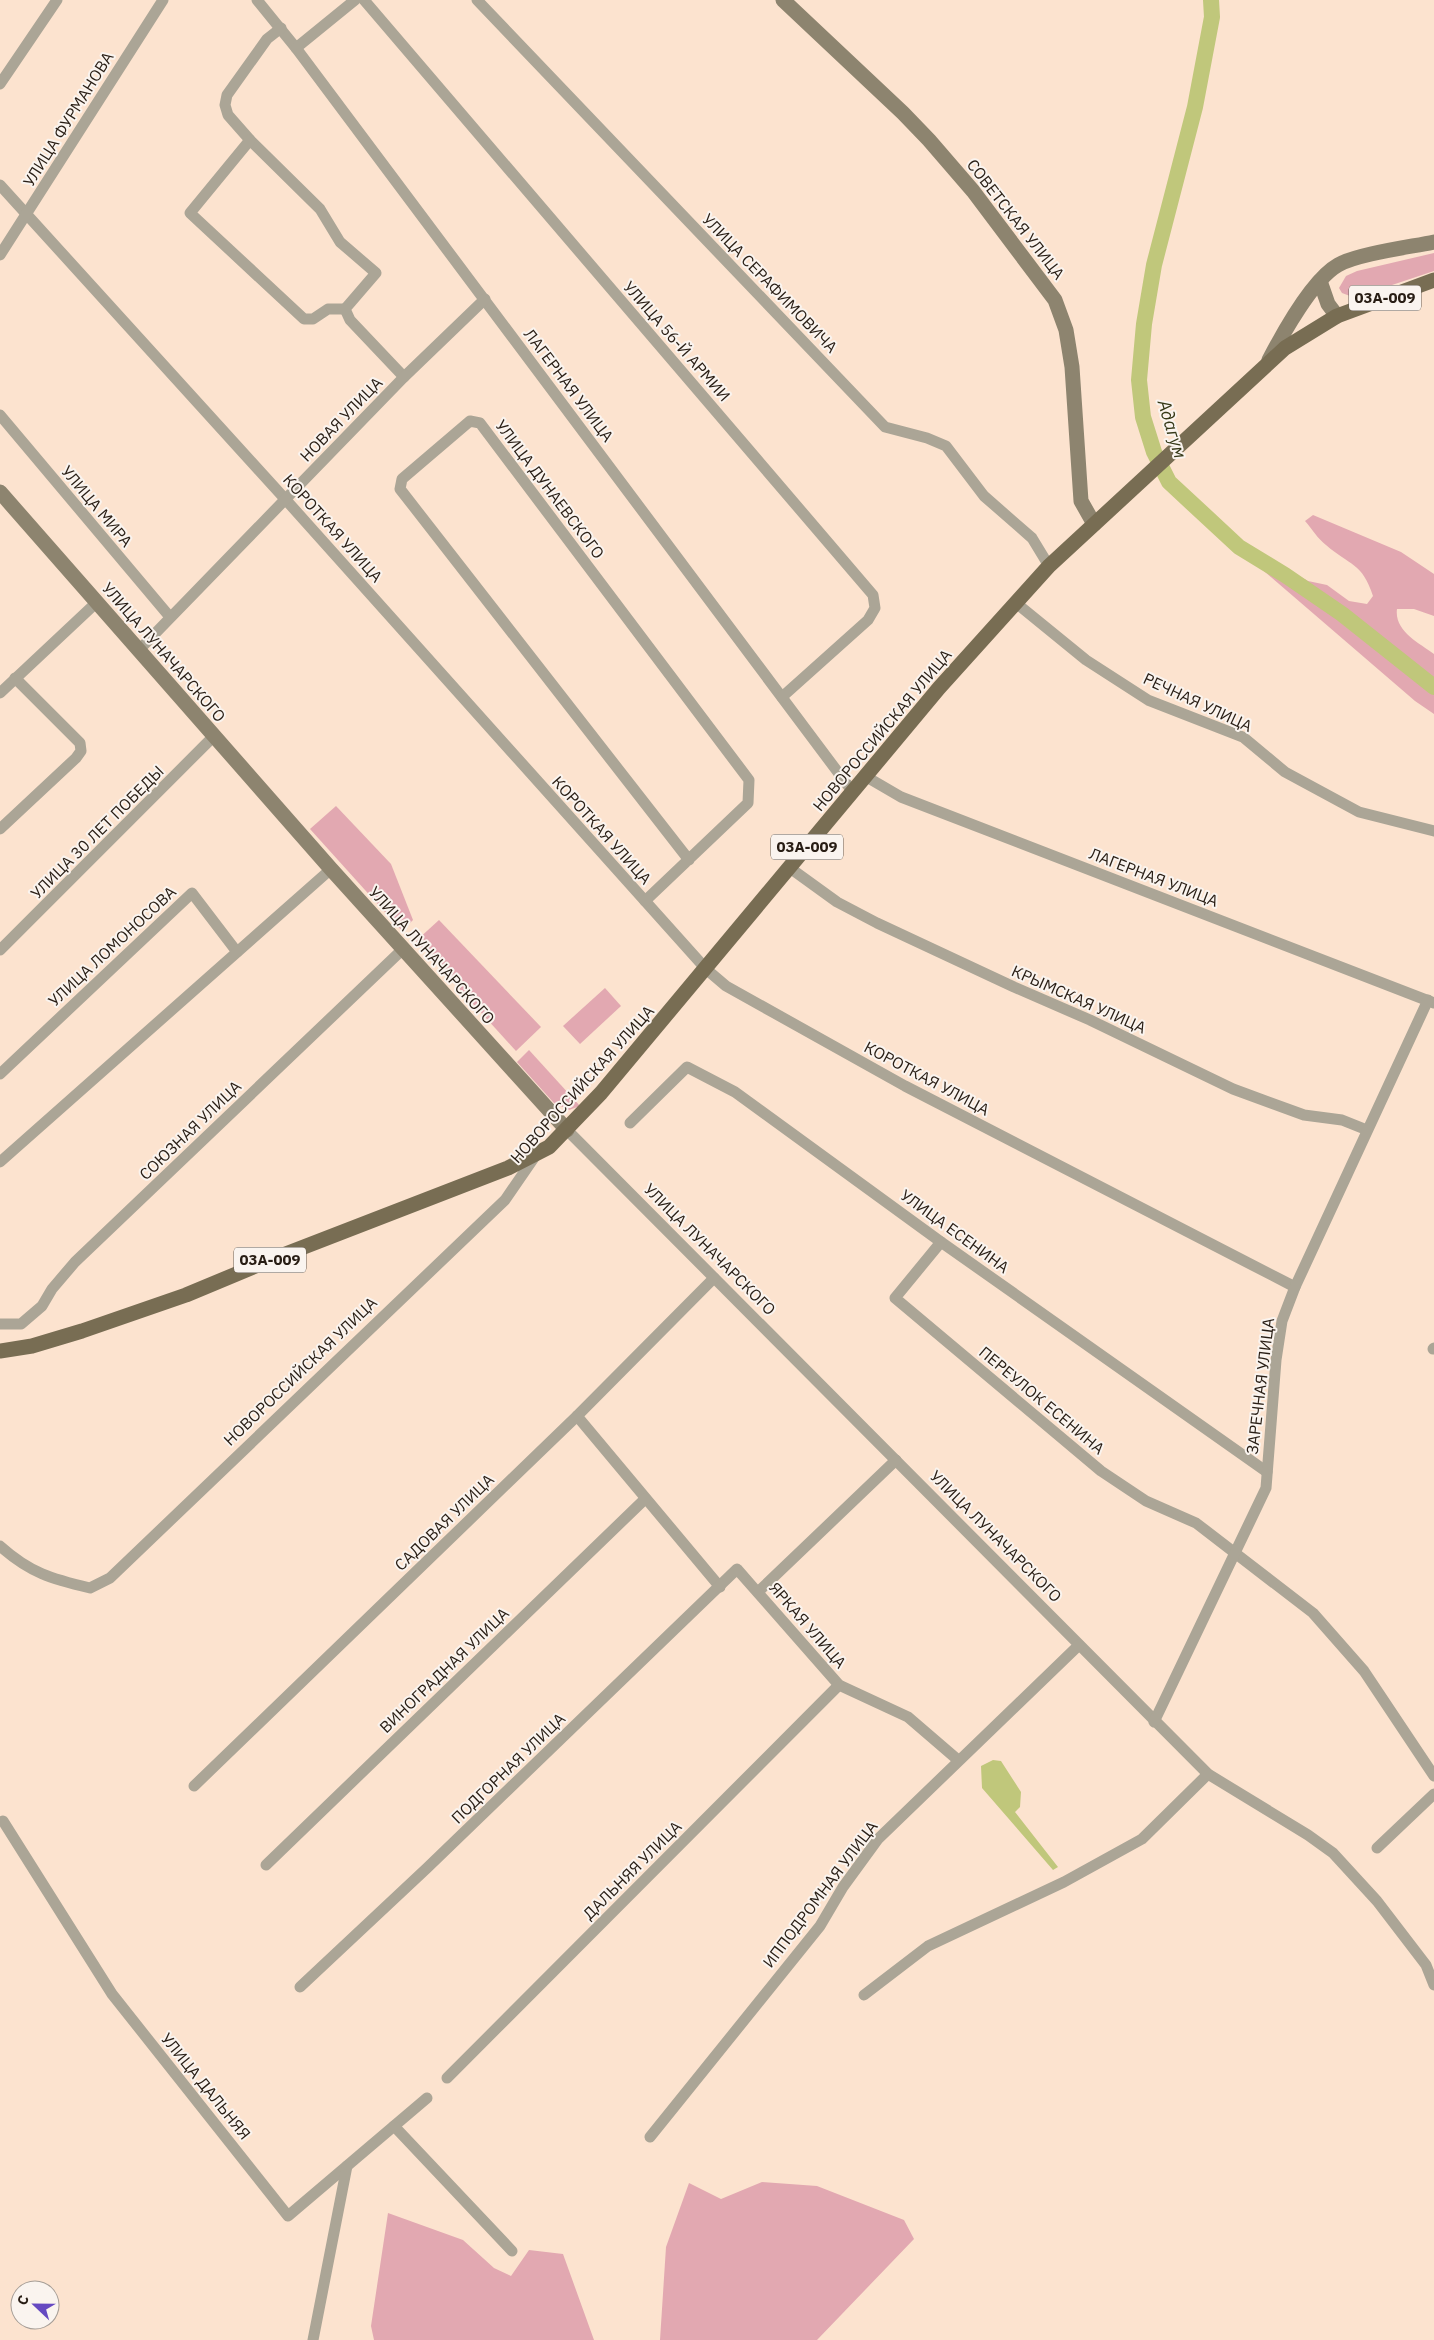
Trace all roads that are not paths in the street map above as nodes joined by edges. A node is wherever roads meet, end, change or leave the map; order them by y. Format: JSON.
{"nodes":[{"id":1,"x":57,"y":0,"type":"edge"},
{"id":2,"x":163,"y":0,"type":"edge"},
{"id":3,"x":257,"y":0,"type":"edge"},
{"id":4,"x":354,"y":0,"type":"edge"},
{"id":5,"x":364,"y":0,"type":"edge"},
{"id":6,"x":477,"y":0,"type":"edge"},
{"id":7,"x":783,"y":0,"type":"edge"},
{"id":8,"x":280,"y":28,"type":"junction"},
{"id":9,"x":296,"y":48,"type":"junction"},
{"id":10,"x":0,"y":84,"type":"edge"},
{"id":11,"x":250,"y":140,"type":"junction"},
{"id":12,"x":0,"y":185,"type":"edge"},
{"id":13,"x":27,"y":214,"type":"junction"},
{"id":14,"x":1434,"y":242,"type":"edge"},
{"id":15,"x":0,"y":255,"type":"edge"},
{"id":16,"x":1434,"y":280,"type":"edge"},
{"id":17,"x":1320,"y":281,"type":"junction"},
{"id":18,"x":485,"y":299,"type":"junction"},
{"id":19,"x":345,"y":309,"type":"junction"},
{"id":20,"x":1337,"y":316,"type":"junction"},
{"id":21,"x":1269,"y":360,"type":"junction"},
{"id":22,"x":404,"y":377,"type":"junction"},
{"id":23,"x":0,"y":416,"type":"edge"},
{"id":24,"x":0,"y":492,"type":"edge"},
{"id":25,"x":286,"y":500,"type":"junction"},
{"id":26,"x":1094,"y":524,"type":"junction"},
{"id":27,"x":1049,"y":566,"type":"junction"},
{"id":28,"x":97,"y":602,"type":"junction"},
{"id":29,"x":1016,"y":602,"type":"junction"},
{"id":30,"x":170,"y":618,"type":"junction"},
{"id":31,"x":140,"y":649,"type":"junction"},
{"id":32,"x":16,"y":678,"type":"junction"},
{"id":33,"x":0,"y":693,"type":"edge"},
{"id":34,"x":782,"y":697,"type":"junction"},
{"id":35,"x":215,"y":735,"type":"junction"},
{"id":36,"x":865,"y":776,"type":"junction"},
{"id":37,"x":852,"y":791,"type":"junction"},
{"id":38,"x":0,"y":829,"type":"edge"},
{"id":39,"x":1434,"y":831,"type":"edge"},
{"id":40,"x":689,"y":860,"type":"junction"},
{"id":41,"x":790,"y":868,"type":"junction"},
{"id":42,"x":331,"y":869,"type":"junction"},
{"id":43,"x":644,"y":901,"type":"junction"},
{"id":44,"x":403,"y":949,"type":"junction"},
{"id":45,"x":0,"y":950,"type":"edge"},
{"id":46,"x":237,"y":952,"type":"junction"},
{"id":47,"x":706,"y":969,"type":"junction"},
{"id":48,"x":1431,"y":1002,"type":"edge"},
{"id":49,"x":0,"y":1074,"type":"edge"},
{"id":50,"x":630,"y":1122,"type":"dead end"},
{"id":51,"x":567,"y":1130,"type":"junction"},
{"id":52,"x":1366,"y":1130,"type":"junction"},
{"id":53,"x":536,"y":1155,"type":"junction"},
{"id":54,"x":0,"y":1162,"type":"edge"},
{"id":55,"x":940,"y":1242,"type":"junction"},
{"id":56,"x":714,"y":1278,"type":"junction"},
{"id":57,"x":1295,"y":1287,"type":"junction"},
{"id":58,"x":0,"y":1324,"type":"edge"},
{"id":59,"x":0,"y":1351,"type":"edge"},
{"id":60,"x":577,"y":1416,"type":"junction"},
{"id":61,"x":896,"y":1460,"type":"junction"},
{"id":62,"x":1267,"y":1472,"type":"junction"},
{"id":63,"x":646,"y":1498,"type":"junction"},
{"id":64,"x":0,"y":1546,"type":"edge"},
{"id":65,"x":1236,"y":1554,"type":"junction"},
{"id":66,"x":737,"y":1569,"type":"joint"},
{"id":67,"x":720,"y":1587,"type":"junction"},
{"id":68,"x":758,"y":1592,"type":"junction"},
{"id":69,"x":1079,"y":1645,"type":"junction"},
{"id":70,"x":839,"y":1685,"type":"junction"},
{"id":71,"x":1154,"y":1722,"type":"junction"},
{"id":72,"x":958,"y":1760,"type":"junction"},
{"id":73,"x":1208,"y":1774,"type":"junction"},
{"id":74,"x":1434,"y":1776,"type":"edge"},
{"id":75,"x":194,"y":1786,"type":"dead end"},
{"id":76,"x":1434,"y":1794,"type":"edge"},
{"id":77,"x":4,"y":1821,"type":"dead end"},
{"id":78,"x":1376,"y":1848,"type":"dead end"},
{"id":79,"x":266,"y":1865,"type":"dead end"},
{"id":80,"x":1434,"y":1984,"type":"edge"},
{"id":81,"x":300,"y":1987,"type":"dead end"},
{"id":82,"x":864,"y":1995,"type":"dead end"},
{"id":83,"x":448,"y":2078,"type":"dead end"},
{"id":84,"x":427,"y":2098,"type":"dead end"},
{"id":85,"x":394,"y":2126,"type":"junction"},
{"id":86,"x":650,"y":2137,"type":"dead end"},
{"id":87,"x":348,"y":2166,"type":"junction"},
{"id":88,"x":512,"y":2251,"type":"dead end"},
{"id":89,"x":313,"y":2340,"type":"edge"}],
"edges":[{"from":1,"to":10,"type":"street"},
{"from":2,"to":13,"type":"street","name":"УЛИЦА ФУРМАНОВА"},
{"from":3,"to":8,"type":"street","name":"ЛАГЕРНАЯ УЛИЦА"},
{"from":4,"to":9,"type":"street"},
{"from":5,"to":34,"type":"street","name":"УЛИЦА 56-Й АРМИИ"},
{"from":6,"to":27,"type":"street","name":"УЛИЦА СЕРАФИМОВИЧА"},
{"from":7,"to":26,"type":"main road","name":"СОВЕТСКАЯ УЛИЦА"},
{"from":8,"to":9,"type":"street","name":"ЛАГЕРНАЯ УЛИЦА"},
{"from":8,"to":11,"type":"street"},
{"from":9,"to":18,"type":"street","name":"ЛАГЕРНАЯ УЛИЦА"},
{"from":11,"to":19,"type":"street"},
{"from":11,"to":19,"type":"street"},
{"from":12,"to":13,"type":"street","name":"КОРОТКАЯ УЛИЦА"},
{"from":13,"to":15,"type":"street","name":"УЛИЦА ФУРМАНОВА"},
{"from":13,"to":25,"type":"street","name":"КОРОТКАЯ УЛИЦА"},
{"from":14,"to":17,"type":"main road"},
{"from":16,"to":20,"type":"main road","number":"03А-009"},
{"from":17,"to":20,"type":"main road"},
{"from":17,"to":21,"type":"main road"},
{"from":18,"to":22,"type":"street","name":"НОВАЯ УЛИЦА"},
{"from":18,"to":34,"type":"street","name":"ЛАГЕРНАЯ УЛИЦА"},
{"from":19,"to":22,"type":"street"},
{"from":20,"to":21,"type":"main road","number":"03А-009"},
{"from":21,"to":26,"type":"main road","name":"НОВОРОССИЙСКАЯ УЛИЦА","number":"03А-009"},
{"from":22,"to":25,"type":"street","name":"НОВАЯ УЛИЦА"},
{"from":23,"to":30,"type":"street","name":"УЛИЦА МИРА"},
{"from":24,"to":28,"type":"main road","name":"УЛИЦА ЛУНАЧАРСКОГО"},
{"from":25,"to":30,"type":"street","name":"НОВАЯ УЛИЦА"},
{"from":25,"to":43,"type":"street","name":"КОРОТКАЯ УЛИЦА"},
{"from":26,"to":27,"type":"main road","name":"НОВОРОССИЙСКАЯ УЛИЦА","number":"03А-009"},
{"from":27,"to":29,"type":"main road","name":"НОВОРОССИЙСКАЯ УЛИЦА","number":"03А-009"},
{"from":28,"to":31,"type":"main road","name":"УЛИЦА ЛУНАЧАРСКОГО"},
{"from":28,"to":32,"type":"street"},
{"from":29,"to":36,"type":"main road","name":"НОВОРОССИЙСКАЯ УЛИЦА","number":"03А-009"},
{"from":29,"to":39,"type":"street","name":"РЕЧНАЯ УЛИЦА"},
{"from":30,"to":31,"type":"street","name":"НОВАЯ УЛИЦА"},
{"from":31,"to":35,"type":"main road","name":"УЛИЦА ЛУНАЧАРСКОГО"},
{"from":32,"to":33,"type":"street"},
{"from":32,"to":38,"type":"street"},
{"from":34,"to":37,"type":"street","name":"ЛАГЕРНАЯ УЛИЦА"},
{"from":35,"to":42,"type":"main road","name":"УЛИЦА ЛУНАЧАРСКОГО"},
{"from":35,"to":45,"type":"street","name":"УЛИЦА 30 ЛЕТ ПОБЕДЫ"},
{"from":36,"to":37,"type":"main road","name":"НОВОРОССИЙСКАЯ УЛИЦА","number":"03А-009"},
{"from":36,"to":48,"type":"street","name":"ЛАГЕРНАЯ УЛИЦА"},
{"from":37,"to":41,"type":"main road","name":"НОВОРОССИЙСКАЯ УЛИЦА","number":"03А-009"},
{"from":40,"to":40,"type":"street","name":"УЛИЦА ДУНАЕВСКОГО"},
{"from":40,"to":43,"type":"street"},
{"from":41,"to":47,"type":"main road","name":"НОВОРОССИЙСКАЯ УЛИЦА","number":"03А-009"},
{"from":41,"to":52,"type":"street","name":"КРЫМСКАЯ УЛИЦА"},
{"from":42,"to":44,"type":"main road","name":"УЛИЦА ЛУНАЧАРСКОГО"},
{"from":42,"to":46,"type":"street"},
{"from":43,"to":47,"type":"street","name":"КОРОТКАЯ УЛИЦА"},
{"from":44,"to":51,"type":"main road","name":"УЛИЦА ЛУНАЧАРСКОГО"},
{"from":44,"to":58,"type":"street","name":"СОЮЗНАЯ УЛИЦА"},
{"from":46,"to":49,"type":"street","name":"УЛИЦА ЛОМОНОСОВА"},
{"from":46,"to":54,"type":"street"},
{"from":47,"to":51,"type":"main road","name":"НОВОРОССИЙСКАЯ УЛИЦА","number":"03А-009"},
{"from":47,"to":57,"type":"street","name":"КОРОТКАЯ УЛИЦА"},
{"from":48,"to":52,"type":"street","name":"ЗАРЕЧНАЯ УЛИЦА"},
{"from":50,"to":55,"type":"street","name":"УЛИЦА ЕСЕНИНА"},
{"from":51,"to":53,"type":"main road","name":"НОВОРОССИЙСКАЯ УЛИЦА","number":"03А-009"},
{"from":51,"to":56,"type":"street","name":"УЛИЦА ЛУНАЧАРСКОГО"},
{"from":52,"to":57,"type":"street","name":"ЗАРЕЧНАЯ УЛИЦА"},
{"from":53,"to":59,"type":"main road","number":"03А-009"},
{"from":53,"to":64,"type":"street","name":"НОВОРОССИЙСКАЯ УЛИЦА"},
{"from":55,"to":62,"type":"street","name":"УЛИЦА ЕСЕНИНА"},
{"from":55,"to":65,"type":"street","name":"ПЕРЕУЛОК ЕСЕНИНА"},
{"from":56,"to":60,"type":"street","name":"САДОВАЯ УЛИЦА"},
{"from":56,"to":61,"type":"street","name":"УЛИЦА ЛУНАЧАРСКОГО"},
{"from":57,"to":62,"type":"street","name":"ЗАРЕЧНАЯ УЛИЦА"},
{"from":60,"to":63,"type":"street"},
{"from":60,"to":75,"type":"street","name":"САДОВАЯ УЛИЦА"},
{"from":61,"to":68,"type":"street"},
{"from":61,"to":69,"type":"street","name":"УЛИЦА ЛУНАЧАРСКОГО"},
{"from":62,"to":65,"type":"street","name":"ЗАРЕЧНАЯ УЛИЦА"},
{"from":63,"to":67,"type":"street"},
{"from":63,"to":79,"type":"street","name":"ВИНОГРАДНАЯ УЛИЦА"},
{"from":65,"to":71,"type":"street","name":"ЗАРЕЧНАЯ УЛИЦА"},
{"from":65,"to":74,"type":"street"},
{"from":66,"to":67,"type":"street","name":"ПОДГОРНАЯ УЛИЦА"},
{"from":66,"to":68,"type":"street","name":"ЯРКАЯ УЛИЦА"},
{"from":67,"to":81,"type":"street","name":"ПОДГОРНАЯ УЛИЦА"},
{"from":68,"to":70,"type":"street","name":"ЯРКАЯ УЛИЦА"},
{"from":69,"to":71,"type":"street","name":"УЛИЦА ЛУНАЧАРСКОГО"},
{"from":69,"to":72,"type":"street","name":"ИППОДРОМНАЯ УЛИЦА"},
{"from":70,"to":72,"type":"street","name":"ЯРКАЯ УЛИЦА"},
{"from":70,"to":83,"type":"street","name":"ДАЛЬНЯЯ УЛИЦА"},
{"from":71,"to":73,"type":"street","name":"УЛИЦА ЛУНАЧАРСКОГО"},
{"from":72,"to":86,"type":"street","name":"ИППОДРОМНАЯ УЛИЦА"},
{"from":73,"to":80,"type":"street","name":"УЛИЦА ЛУНАЧАРСКОГО"},
{"from":73,"to":82,"type":"street"},
{"from":76,"to":78,"type":"street"},
{"from":77,"to":87,"type":"street","name":"УЛИЦА ДАЛЬНЯЯ"},
{"from":84,"to":85,"type":"street","name":"УЛИЦА ДАЛЬНЯЯ"},
{"from":85,"to":87,"type":"street","name":"УЛИЦА ДАЛЬНЯЯ"},
{"from":85,"to":88,"type":"street"},
{"from":87,"to":89,"type":"street"}]}
